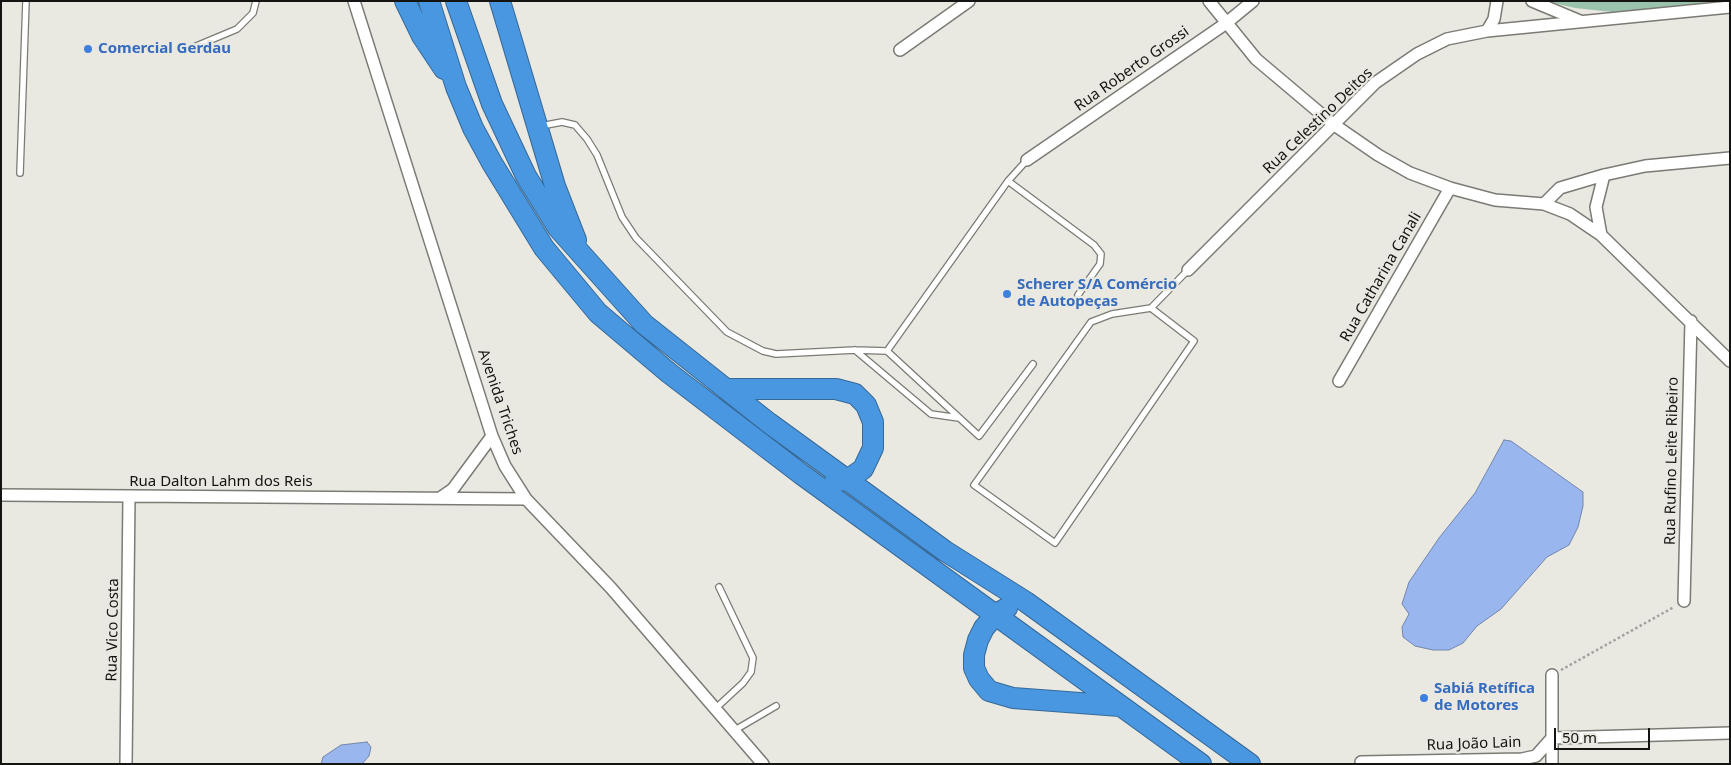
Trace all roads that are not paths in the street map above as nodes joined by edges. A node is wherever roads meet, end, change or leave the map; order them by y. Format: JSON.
{"nodes":[{"id":1,"x":26,"y":1,"type":"edge"},
{"id":2,"x":256,"y":1,"type":"edge"},
{"id":3,"x":354,"y":1,"type":"edge"},
{"id":4,"x":405,"y":1,"type":"edge"},
{"id":5,"x":430,"y":1,"type":"edge"},
{"id":6,"x":456,"y":1,"type":"edge"},
{"id":7,"x":500,"y":1,"type":"edge"},
{"id":8,"x":969,"y":1,"type":"edge"},
{"id":9,"x":1209,"y":1,"type":"edge"},
{"id":10,"x":1253,"y":1,"type":"edge"},
{"id":11,"x":1497,"y":1,"type":"edge"},
{"id":12,"x":1532,"y":1,"type":"edge"},
{"id":13,"x":1730,"y":7,"type":"edge"},
{"id":14,"x":1582,"y":21,"type":"junction"},
{"id":15,"x":1225,"y":24,"type":"junction"},
{"id":16,"x":1487,"y":31,"type":"junction"},
{"id":17,"x":194,"y":47,"type":"dead end"},
{"id":18,"x":900,"y":50,"type":"dead end"},
{"id":19,"x":456,"y":87,"type":"junction"},
{"id":20,"x":1333,"y":124,"type":"junction"},
{"id":21,"x":539,"y":126,"type":"junction"},
{"id":22,"x":1730,"y":158,"type":"edge"},
{"id":23,"x":1028,"y":160,"type":"joint"},
{"id":24,"x":20,"y":173,"type":"dead end"},
{"id":25,"x":1604,"y":175,"type":"junction"},
{"id":26,"x":1008,"y":180,"type":"junction"},
{"id":27,"x":1450,"y":188,"type":"junction"},
{"id":28,"x":1544,"y":204,"type":"junction"},
{"id":29,"x":1601,"y":235,"type":"junction"},
{"id":30,"x":583,"y":255,"type":"junction"},
{"id":31,"x":1188,"y":270,"type":"joint"},
{"id":32,"x":1078,"y":295,"type":"dead end"},
{"id":33,"x":1151,"y":308,"type":"junction"},
{"id":34,"x":1691,"y":321,"type":"junction"},
{"id":35,"x":855,"y":350,"type":"junction"},
{"id":36,"x":887,"y":351,"type":"junction"},
{"id":37,"x":1730,"y":361,"type":"edge"},
{"id":38,"x":1033,"y":364,"type":"dead end"},
{"id":39,"x":1339,"y":381,"type":"dead end"},
{"id":40,"x":727,"y":389,"type":"junction"},
{"id":41,"x":959,"y":418,"type":"junction"},
{"id":42,"x":492,"y":436,"type":"junction"},
{"id":43,"x":801,"y":474,"type":"junction"},
{"id":44,"x":847,"y":480,"type":"junction"},
{"id":45,"x":1,"y":495,"type":"edge"},
{"id":46,"x":129,"y":496,"type":"junction"},
{"id":47,"x":440,"y":498,"type":"junction"},
{"id":48,"x":526,"y":499,"type":"junction"},
{"id":49,"x":719,"y":587,"type":"dead end"},
{"id":50,"x":1026,"y":602,"type":"junction"},
{"id":51,"x":1684,"y":602,"type":"road end"},
{"id":52,"x":996,"y":614,"type":"junction"},
{"id":53,"x":1552,"y":675,"type":"road end"},
{"id":54,"x":776,"y":706,"type":"dead end"},
{"id":55,"x":1120,"y":706,"type":"junction"},
{"id":56,"x":716,"y":708,"type":"junction"},
{"id":57,"x":735,"y":730,"type":"junction"},
{"id":58,"x":1730,"y":733,"type":"edge"},
{"id":59,"x":1552,"y":738,"type":"junction"},
{"id":60,"x":1361,"y":762,"type":"dead end"},
{"id":61,"x":126,"y":764,"type":"edge"},
{"id":62,"x":763,"y":764,"type":"edge"},
{"id":63,"x":1201,"y":764,"type":"edge"},
{"id":64,"x":1250,"y":764,"type":"edge"},
{"id":65,"x":1552,"y":764,"type":"edge"}],
"edges":[{"from":1,"to":24,"type":"lane"},
{"from":2,"to":17,"type":"lane"},
{"from":3,"to":42,"type":"street","name":"Avenida Triches"},
{"from":4,"to":19,"type":"highway"},
{"from":5,"to":19,"type":"highway"},
{"from":6,"to":30,"type":"highway"},
{"from":7,"to":21,"type":"highway"},
{"from":8,"to":18,"type":"street"},
{"from":9,"to":15,"type":"street"},
{"from":10,"to":15,"type":"street","name":"Rua Roberto Grossi"},
{"from":11,"to":16,"type":"street"},
{"from":12,"to":14,"type":"street"},
{"from":13,"to":14,"type":"street","name":"Rua Celestino Deitos"},
{"from":14,"to":16,"type":"street","name":"Rua Celestino Deitos"},
{"from":15,"to":20,"type":"street"},
{"from":15,"to":23,"type":"street","name":"Rua Roberto Grossi"},
{"from":16,"to":20,"type":"street","name":"Rua Celestino Deitos"},
{"from":19,"to":43,"type":"highway"},
{"from":20,"to":27,"type":"street"},
{"from":20,"to":31,"type":"street","name":"Rua Celestino Deitos"},
{"from":21,"to":30,"type":"highway"},
{"from":21,"to":35,"type":"lane"},
{"from":22,"to":25,"type":"street"},
{"from":23,"to":26,"type":"lane"},
{"from":25,"to":28,"type":"street"},
{"from":25,"to":29,"type":"street"},
{"from":26,"to":32,"type":"lane"},
{"from":26,"to":36,"type":"lane"},
{"from":27,"to":28,"type":"street"},
{"from":27,"to":39,"type":"street","name":"Rua Catharina Canali"},
{"from":28,"to":29,"type":"street"},
{"from":29,"to":34,"type":"street"},
{"from":30,"to":40,"type":"highway"},
{"from":31,"to":33,"type":"lane"},
{"from":33,"to":33,"type":"lane"},
{"from":34,"to":37,"type":"street"},
{"from":34,"to":51,"type":"street","name":"Rua Rufino Leite Ribeiro"},
{"from":35,"to":36,"type":"lane"},
{"from":35,"to":41,"type":"lane"},
{"from":36,"to":41,"type":"lane"},
{"from":38,"to":41,"type":"lane"},
{"from":40,"to":44,"type":"highway"},
{"from":40,"to":44,"type":"highway"},
{"from":42,"to":47,"type":"street"},
{"from":42,"to":48,"type":"street","name":"Avenida Triches"},
{"from":43,"to":44,"type":"highway"},
{"from":43,"to":52,"type":"highway"},
{"from":44,"to":50,"type":"highway"},
{"from":45,"to":46,"type":"street","name":"Rua Dalton Lahm dos Reis"},
{"from":46,"to":47,"type":"street","name":"Rua Dalton Lahm dos Reis"},
{"from":46,"to":61,"type":"street","name":"Rua Vico Costa"},
{"from":47,"to":48,"type":"street","name":"Rua Dalton Lahm dos Reis"},
{"from":48,"to":56,"type":"street","name":"Avenida Triches"},
{"from":49,"to":56,"type":"lane"},
{"from":50,"to":52,"type":"highway"},
{"from":50,"to":64,"type":"highway"},
{"from":52,"to":55,"type":"highway"},
{"from":52,"to":55,"type":"highway"},
{"from":53,"to":59,"type":"street"},
{"from":54,"to":57,"type":"lane"},
{"from":55,"to":63,"type":"highway"},
{"from":56,"to":57,"type":"street","name":"Avenida Triches"},
{"from":57,"to":62,"type":"street","name":"Avenida Triches"},
{"from":58,"to":59,"type":"street"},
{"from":59,"to":60,"type":"street","name":"Rua João Lain"},
{"from":59,"to":65,"type":"street"}]}
